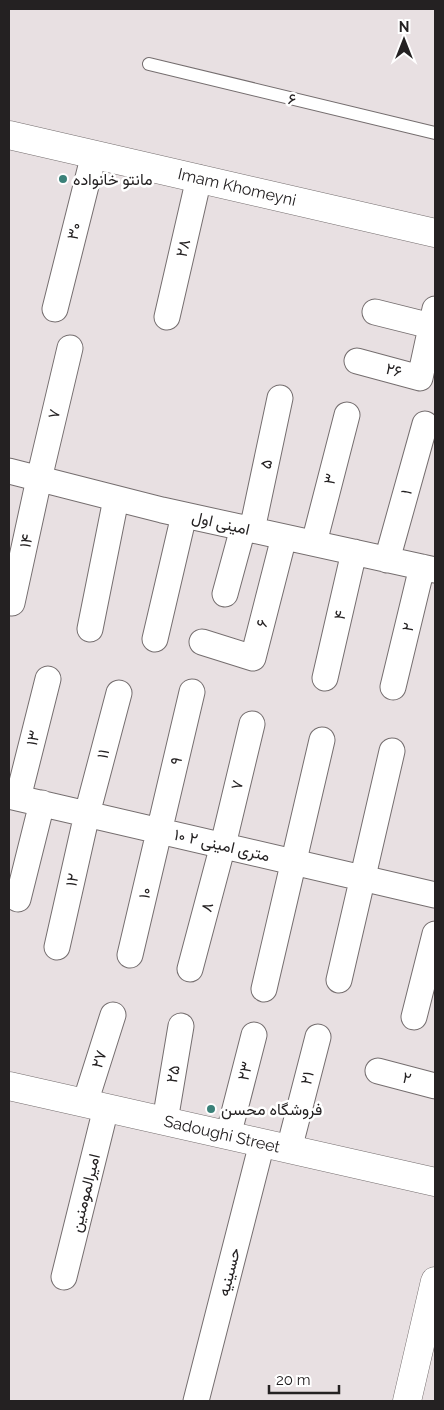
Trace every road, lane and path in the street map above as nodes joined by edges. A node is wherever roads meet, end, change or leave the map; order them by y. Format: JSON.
{"nodes":[{"id":1,"x":148,"y":64,"type":"dead end"},
{"id":2,"x":435,"y":133,"type":"edge"},
{"id":3,"x":9,"y":134,"type":"edge"},
{"id":4,"x":94,"y":154,"type":"junction"},
{"id":5,"x":199,"y":178,"type":"junction"},
{"id":6,"x":435,"y":233,"type":"edge"},
{"id":7,"x":55,"y":309,"type":"dead end"},
{"id":8,"x":375,"y":312,"type":"dead end"},
{"id":9,"x":167,"y":317,"type":"dead end"},
{"id":10,"x":433,"y":318,"type":"edge"},
{"id":11,"x":70,"y":348,"type":"dead end"},
{"id":12,"x":357,"y":361,"type":"dead end"},
{"id":13,"x":280,"y":398,"type":"dead end"},
{"id":14,"x":347,"y":416,"type":"dead end"},
{"id":15,"x":425,"y":424,"type":"dead end"},
{"id":16,"x":9,"y":471,"type":"edge"},
{"id":17,"x":39,"y":479,"type":"junction"},
{"id":18,"x":116,"y":499,"type":"junction"},
{"id":19,"x":184,"y":515,"type":"junction"},
{"id":20,"x":247,"y":529,"type":"junction"},
{"id":21,"x":284,"y":537,"type":"junction"},
{"id":22,"x":314,"y":543,"type":"junction"},
{"id":23,"x":354,"y":552,"type":"junction"},
{"id":24,"x":387,"y":560,"type":"junction"},
{"id":25,"x":429,"y":569,"type":"edge"},
{"id":26,"x":226,"y":594,"type":"dead end"},
{"id":27,"x":12,"y":603,"type":"dead end"},
{"id":28,"x":90,"y":629,"type":"dead end"},
{"id":29,"x":154,"y":639,"type":"dead end"},
{"id":30,"x":202,"y":642,"type":"dead end"},
{"id":31,"x":325,"y":678,"type":"dead end"},
{"id":32,"x":48,"y":679,"type":"dead end"},
{"id":33,"x":393,"y":687,"type":"dead end"},
{"id":34,"x":192,"y":692,"type":"dead end"},
{"id":35,"x":119,"y":693,"type":"dead end"},
{"id":36,"x":252,"y":724,"type":"dead end"},
{"id":37,"x":322,"y":740,"type":"dead end"},
{"id":38,"x":392,"y":751,"type":"dead end"},
{"id":39,"x":13,"y":797,"type":"edge"},
{"id":40,"x":42,"y":803,"type":"junction"},
{"id":41,"x":87,"y":814,"type":"junction"},
{"id":42,"x":160,"y":831,"type":"junction"},
{"id":43,"x":223,"y":845,"type":"junction"},
{"id":44,"x":294,"y":862,"type":"junction"},
{"id":45,"x":361,"y":877,"type":"junction"},
{"id":46,"x":435,"y":894,"type":"edge"},
{"id":47,"x":18,"y":899,"type":"dead end"},
{"id":48,"x":435,"y":934,"type":"edge"},
{"id":49,"x":57,"y":947,"type":"dead end"},
{"id":50,"x":130,"y":955,"type":"dead end"},
{"id":51,"x":190,"y":969,"type":"dead end"},
{"id":52,"x":339,"y":980,"type":"dead end"},
{"id":53,"x":264,"y":989,"type":"dead end"},
{"id":54,"x":113,"y":1015,"type":"dead end"},
{"id":55,"x":414,"y":1016,"type":"dead end"},
{"id":56,"x":181,"y":1026,"type":"dead end"},
{"id":57,"x":254,"y":1035,"type":"dead end"},
{"id":58,"x":318,"y":1037,"type":"dead end"},
{"id":59,"x":378,"y":1071,"type":"dead end"},
{"id":60,"x":9,"y":1086,"type":"edge"},
{"id":61,"x":435,"y":1086,"type":"edge"},
{"id":62,"x":95,"y":1106,"type":"junction"},
{"id":63,"x":165,"y":1121,"type":"junction"},
{"id":64,"x":228,"y":1136,"type":"junction"},
{"id":65,"x":262,"y":1143,"type":"junction"},
{"id":66,"x":288,"y":1149,"type":"junction"},
{"id":67,"x":435,"y":1182,"type":"edge"},
{"id":68,"x":64,"y":1277,"type":"dead end"},
{"id":69,"x":435,"y":1281,"type":"edge"},
{"id":70,"x":432,"y":1312,"type":"edge"},
{"id":71,"x":196,"y":1401,"type":"edge"},
{"id":72,"x":407,"y":1401,"type":"edge"}],
"edges":[{"from":1,"to":2,"type":"lane","name":"۶"},
{"from":3,"to":4,"type":"street","name":"Imam Khomeyni"},
{"from":4,"to":5,"type":"street","name":"Imam Khomeyni"},
{"from":4,"to":7,"type":"street","name":"۳۰"},
{"from":5,"to":6,"type":"street","name":"Imam Khomeyni"},
{"from":5,"to":9,"type":"street","name":"۲۸"},
{"from":8,"to":10,"type":"street"},
{"from":10,"to":12,"type":"street","name":"۲۶"},
{"from":11,"to":17,"type":"street","name":"۷"},
{"from":13,"to":20,"type":"street","name":"۵"},
{"from":14,"to":22,"type":"street","name":"۳"},
{"from":15,"to":24,"type":"street","name":"۱"},
{"from":16,"to":17,"type":"street","name":"امینی اول"},
{"from":17,"to":18,"type":"street","name":"امینی اول"},
{"from":17,"to":27,"type":"street","name":"۱۴"},
{"from":18,"to":19,"type":"street","name":"امینی اول"},
{"from":18,"to":28,"type":"street"},
{"from":19,"to":20,"type":"street","name":"امینی اول"},
{"from":19,"to":29,"type":"street"},
{"from":20,"to":21,"type":"street","name":"امینی اول"},
{"from":20,"to":26,"type":"street"},
{"from":21,"to":22,"type":"street","name":"امینی اول"},
{"from":21,"to":30,"type":"street","name":"۶"},
{"from":22,"to":23,"type":"street","name":"امینی اول"},
{"from":23,"to":24,"type":"street","name":"امینی اول"},
{"from":23,"to":31,"type":"street","name":"۴"},
{"from":24,"to":25,"type":"street","name":"امینی اول"},
{"from":25,"to":33,"type":"street","name":"۲"},
{"from":32,"to":39,"type":"street","name":"۱۳"},
{"from":34,"to":42,"type":"street","name":"۹"},
{"from":35,"to":41,"type":"street","name":"۱۱"},
{"from":36,"to":43,"type":"street","name":"۷"},
{"from":37,"to":44,"type":"street"},
{"from":38,"to":45,"type":"street"},
{"from":39,"to":40,"type":"street","name":"۱۰ متری امینی ۲"},
{"from":40,"to":41,"type":"street","name":"۱۰ متری امینی ۲"},
{"from":40,"to":47,"type":"street"},
{"from":41,"to":42,"type":"street","name":"۱۰ متری امینی ۲"},
{"from":41,"to":49,"type":"street","name":"۱۲"},
{"from":42,"to":43,"type":"street","name":"۱۰ متری امینی ۲"},
{"from":42,"to":50,"type":"street","name":"۱۰"},
{"from":43,"to":44,"type":"street","name":"۱۰ متری امینی ۲"},
{"from":43,"to":51,"type":"street","name":"۸"},
{"from":44,"to":45,"type":"street","name":"۱۰ متری امینی ۲"},
{"from":44,"to":53,"type":"street"},
{"from":45,"to":46,"type":"street","name":"۱۰ متری امینی ۲"},
{"from":45,"to":52,"type":"street"},
{"from":48,"to":55,"type":"street"},
{"from":54,"to":62,"type":"street","name":"۲۷"},
{"from":56,"to":63,"type":"street","name":"۲۵"},
{"from":57,"to":64,"type":"street","name":"۲۳"},
{"from":58,"to":66,"type":"street","name":"۲۱"},
{"from":59,"to":61,"type":"street","name":"۲"},
{"from":60,"to":62,"type":"street","name":"Sadoughi Street"},
{"from":62,"to":63,"type":"street","name":"Sadoughi Street"},
{"from":62,"to":68,"type":"street","name":"امیرالمومنین"},
{"from":63,"to":64,"type":"street","name":"Sadoughi Street"},
{"from":64,"to":65,"type":"street","name":"Sadoughi Street"},
{"from":65,"to":66,"type":"street","name":"Sadoughi Street"},
{"from":65,"to":71,"type":"street","name":"حسینیه"},
{"from":66,"to":67,"type":"street","name":"Sadoughi Street"},
{"from":69,"to":70,"type":"street"},
{"from":70,"to":72,"type":"street"}]}
